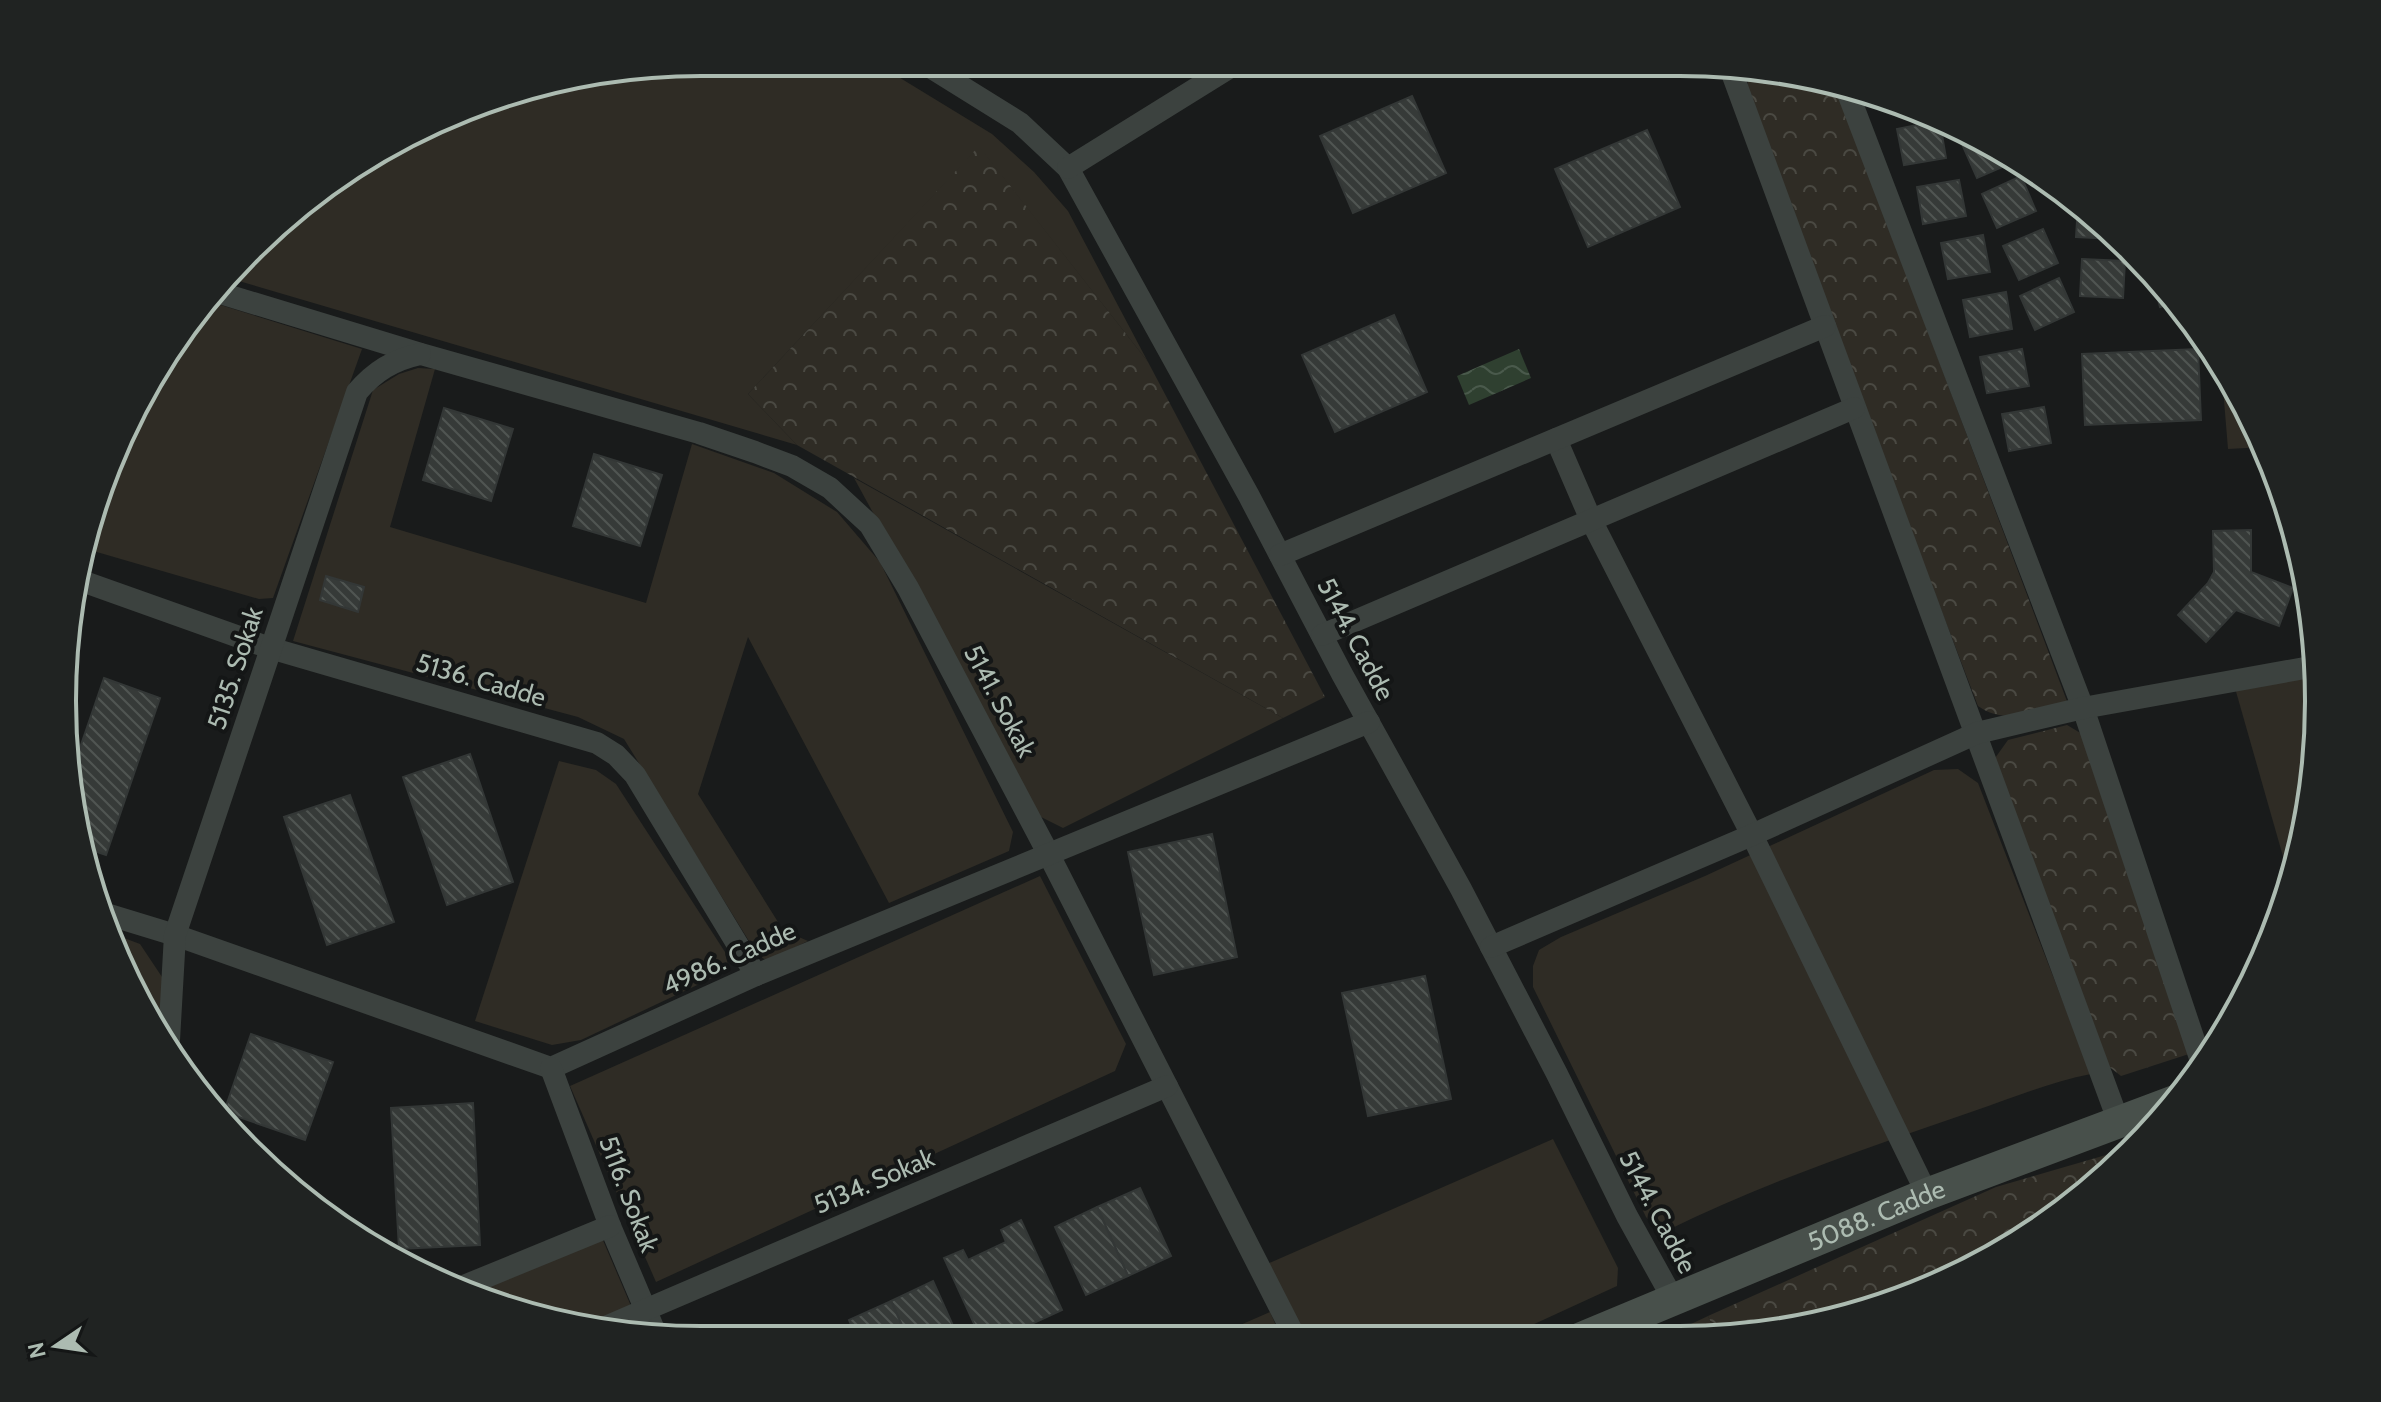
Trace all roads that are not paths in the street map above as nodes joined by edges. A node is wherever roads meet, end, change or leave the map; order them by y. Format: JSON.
{"nodes":[{"id":1,"x":944,"y":76,"type":"edge"},
{"id":2,"x":1216,"y":76,"type":"edge"},
{"id":3,"x":1734,"y":78,"type":"edge"},
{"id":4,"x":1850,"y":100,"type":"edge"},
{"id":5,"x":1068,"y":168,"type":"junction"},
{"id":6,"x":226,"y":295,"type":"edge"},
{"id":7,"x":1825,"y":326,"type":"junction"},
{"id":8,"x":421,"y":354,"type":"junction"},
{"id":9,"x":1854,"y":408,"type":"junction"},
{"id":10,"x":1556,"y":439,"type":"junction"},
{"id":11,"x":1591,"y":520,"type":"junction"},
{"id":12,"x":1280,"y":555,"type":"junction"},
{"id":13,"x":87,"y":583,"type":"edge"},
{"id":14,"x":1322,"y":635,"type":"junction"},
{"id":15,"x":270,"y":648,"type":"junction"},
{"id":16,"x":2304,"y":668,"type":"edge"},
{"id":17,"x":2083,"y":708,"type":"junction"},
{"id":18,"x":1369,"y":722,"type":"junction"},
{"id":19,"x":1977,"y":733,"type":"junction"},
{"id":20,"x":1752,"y":835,"type":"junction"},
{"id":21,"x":1048,"y":853,"type":"junction"},
{"id":22,"x":115,"y":917,"type":"edge"},
{"id":23,"x":175,"y":935,"type":"junction"},
{"id":24,"x":1491,"y":947,"type":"junction"},
{"id":25,"x":756,"y":975,"type":"junction"},
{"id":26,"x":170,"y":1030,"type":"edge"},
{"id":27,"x":2198,"y":1051,"type":"edge"},
{"id":28,"x":551,"y":1068,"type":"junction"},
{"id":29,"x":1167,"y":1086,"type":"junction"},
{"id":30,"x":2154,"y":1108,"type":"edge"},
{"id":31,"x":2118,"y":1120,"type":"junction"},
{"id":32,"x":1927,"y":1194,"type":"junction"},
{"id":33,"x":610,"y":1226,"type":"junction"},
{"id":34,"x":473,"y":1282,"type":"edge"},
{"id":35,"x":1673,"y":1299,"type":"junction"},
{"id":36,"x":646,"y":1309,"type":"junction"},
{"id":37,"x":619,"y":1321,"type":"edge"},
{"id":38,"x":652,"y":1324,"type":"edge"},
{"id":39,"x":1289,"y":1326,"type":"edge"},
{"id":40,"x":1610,"y":1326,"type":"edge"}],
"edges":[{"from":1,"to":5,"type":"street","name":"5144. Cadde"},
{"from":2,"to":5,"type":"street"},
{"from":3,"to":7,"type":"street"},
{"from":4,"to":17,"type":"street"},
{"from":5,"to":12,"type":"street","name":"5144. Cadde"},
{"from":6,"to":8,"type":"street"},
{"from":7,"to":9,"type":"street"},
{"from":7,"to":10,"type":"street"},
{"from":8,"to":15,"type":"street","name":"5135. Sokak"},
{"from":8,"to":21,"type":"street","name":"5141. Sokak"},
{"from":9,"to":11,"type":"street"},
{"from":9,"to":19,"type":"street"},
{"from":10,"to":11,"type":"street"},
{"from":10,"to":12,"type":"street"},
{"from":11,"to":14,"type":"street"},
{"from":11,"to":20,"type":"street"},
{"from":12,"to":14,"type":"street","name":"5144. Cadde"},
{"from":13,"to":15,"type":"street","name":"5136. Cadde"},
{"from":14,"to":18,"type":"street","name":"5144. Cadde"},
{"from":15,"to":23,"type":"street","name":"5135. Sokak"},
{"from":15,"to":25,"type":"street","name":"5136. Cadde"},
{"from":16,"to":17,"type":"street"},
{"from":17,"to":19,"type":"street"},
{"from":17,"to":27,"type":"street"},
{"from":18,"to":21,"type":"street","name":"4986. Cadde"},
{"from":18,"to":24,"type":"street","name":"5144. Cadde"},
{"from":19,"to":20,"type":"street"},
{"from":19,"to":31,"type":"street"},
{"from":20,"to":24,"type":"street"},
{"from":20,"to":32,"type":"street"},
{"from":21,"to":25,"type":"street","name":"4986. Cadde"},
{"from":21,"to":29,"type":"street","name":"5141. Sokak"},
{"from":22,"to":23,"type":"street"},
{"from":23,"to":26,"type":"street","name":"5135. Sokak"},
{"from":23,"to":28,"type":"street"},
{"from":24,"to":35,"type":"street","name":"5144. Cadde"},
{"from":25,"to":28,"type":"street","name":"4986. Cadde"},
{"from":28,"to":33,"type":"street","name":"5116. Sokak"},
{"from":29,"to":36,"type":"street","name":"5134. Sokak"},
{"from":29,"to":39,"type":"street","name":"5141. Sokak"},
{"from":30,"to":31,"type":"street","name":"5088. Cadde"},
{"from":31,"to":32,"type":"street","name":"5088. Cadde"},
{"from":32,"to":35,"type":"street","name":"5088. Cadde"},
{"from":33,"to":34,"type":"street"},
{"from":33,"to":36,"type":"street","name":"5116. Sokak"},
{"from":35,"to":40,"type":"street","name":"5088. Cadde"},
{"from":36,"to":37,"type":"street","name":"5134. Sokak"},
{"from":36,"to":38,"type":"street","name":"5116. Sokak"}]}
